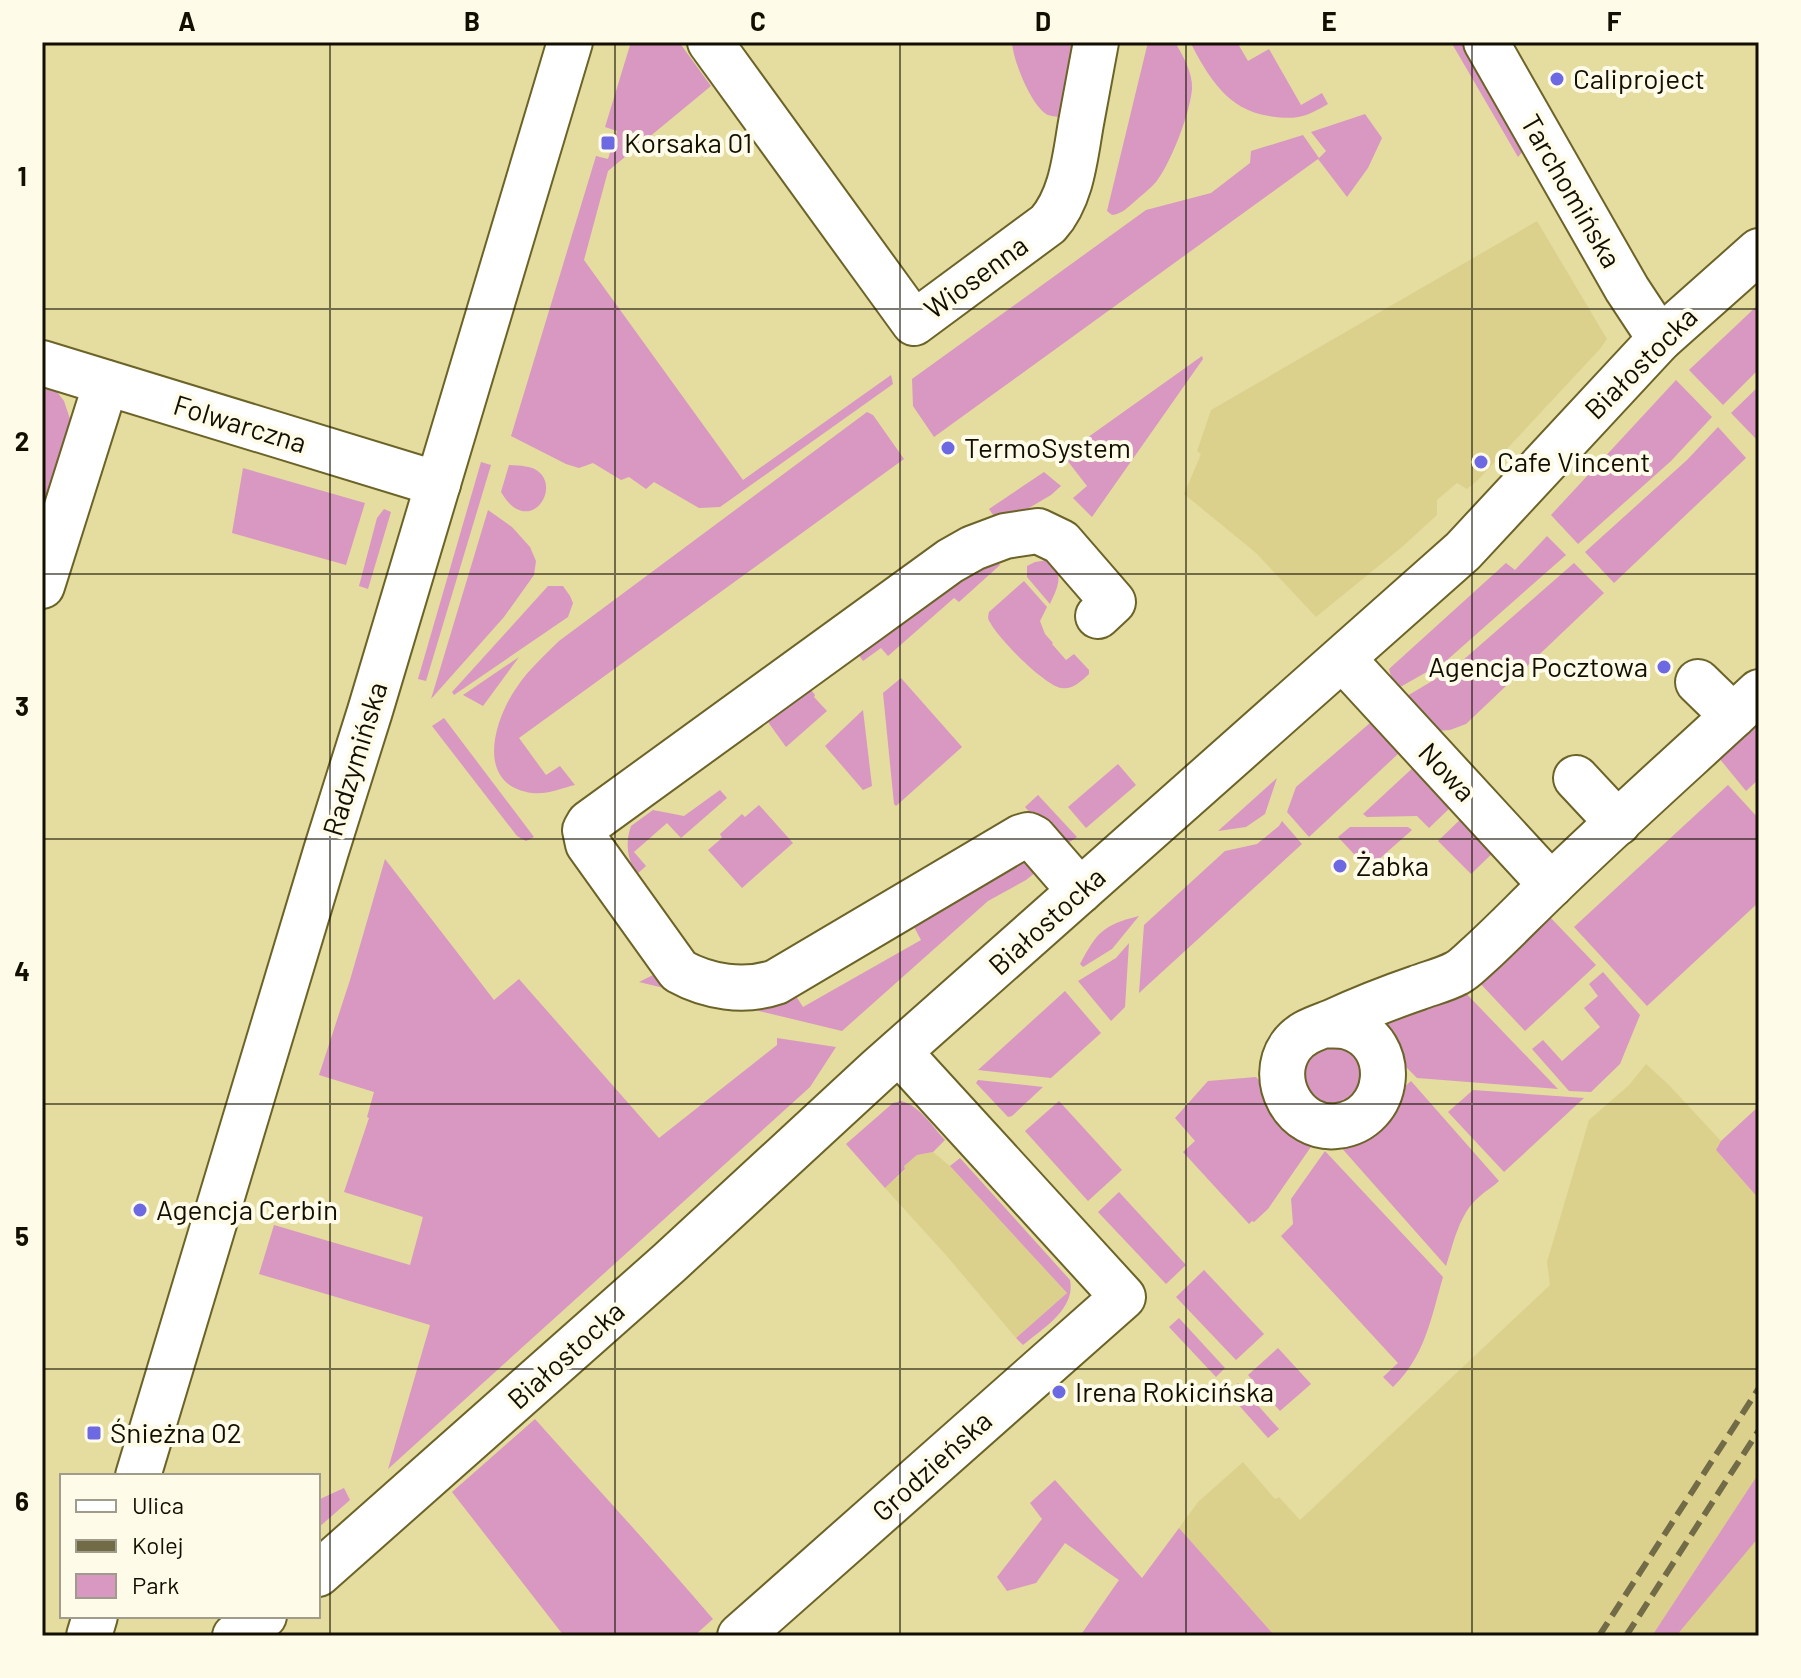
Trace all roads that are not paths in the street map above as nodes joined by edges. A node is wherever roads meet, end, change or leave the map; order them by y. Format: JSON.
{"nodes":[{"id":1,"x":570,"y":42,"type":"edge"},
{"id":2,"x":710,"y":42,"type":"edge"},
{"id":3,"x":1096,"y":42,"type":"edge"},
{"id":4,"x":1486,"y":42,"type":"edge"},
{"id":5,"x":1759,"y":251,"type":"edge"},
{"id":6,"x":1660,"y":339,"type":"junction"},
{"id":7,"x":42,"y":363,"type":"edge"},
{"id":8,"x":106,"y":383,"type":"junction"},
{"id":9,"x":438,"y":484,"type":"junction"},
{"id":10,"x":42,"y":586,"type":"edge"},
{"id":11,"x":1098,"y":616,"type":"dead end"},
{"id":12,"x":1343,"y":659,"type":"junction"},
{"id":13,"x":1698,"y":682,"type":"dead end"},
{"id":14,"x":1746,"y":704,"type":"edge"},
{"id":15,"x":1576,"y":778,"type":"dead end"},
{"id":16,"x":1618,"y":823,"type":"junction"},
{"id":17,"x":1551,"y":885,"type":"junction"},
{"id":18,"x":1080,"y":891,"type":"junction"},
{"id":19,"x":1324,"y":1025,"type":"dead end"},
{"id":20,"x":899,"y":1052,"type":"junction"},
{"id":21,"x":139,"y":1474,"type":"edge"},
{"id":22,"x":320,"y":1572,"type":"edge"},
{"id":23,"x":261,"y":1618,"type":"edge"},
{"id":24,"x":750,"y":1633,"type":"edge"},
{"id":25,"x":235,"y":1636,"type":"edge"}],
"edges":[{"from":1,"to":9,"type":"street","name":"Radzymińska"},
{"from":2,"to":3,"type":"street","name":"Wiosenna"},
{"from":4,"to":6,"type":"street","name":"Tarchomińska"},
{"from":5,"to":6,"type":"street","name":"Białostocka"},
{"from":6,"to":12,"type":"street","name":"Białostocka"},
{"from":7,"to":8,"type":"street","name":"Folwarczna"},
{"from":8,"to":9,"type":"street","name":"Folwarczna"},
{"from":8,"to":10,"type":"street"},
{"from":9,"to":21,"type":"street","name":"Radzymińska"},
{"from":11,"to":18,"type":"street"},
{"from":12,"to":17,"type":"street","name":"Nowa"},
{"from":12,"to":18,"type":"street","name":"Białostocka"},
{"from":13,"to":14,"type":"street"},
{"from":14,"to":16,"type":"street"},
{"from":15,"to":16,"type":"street"},
{"from":16,"to":17,"type":"street"},
{"from":17,"to":19,"type":"street"},
{"from":18,"to":20,"type":"street","name":"Białostocka"},
{"from":20,"to":22,"type":"street","name":"Białostocka"},
{"from":20,"to":24,"type":"street","name":"Grodzieńska"},
{"from":23,"to":25,"type":"street"}]}
